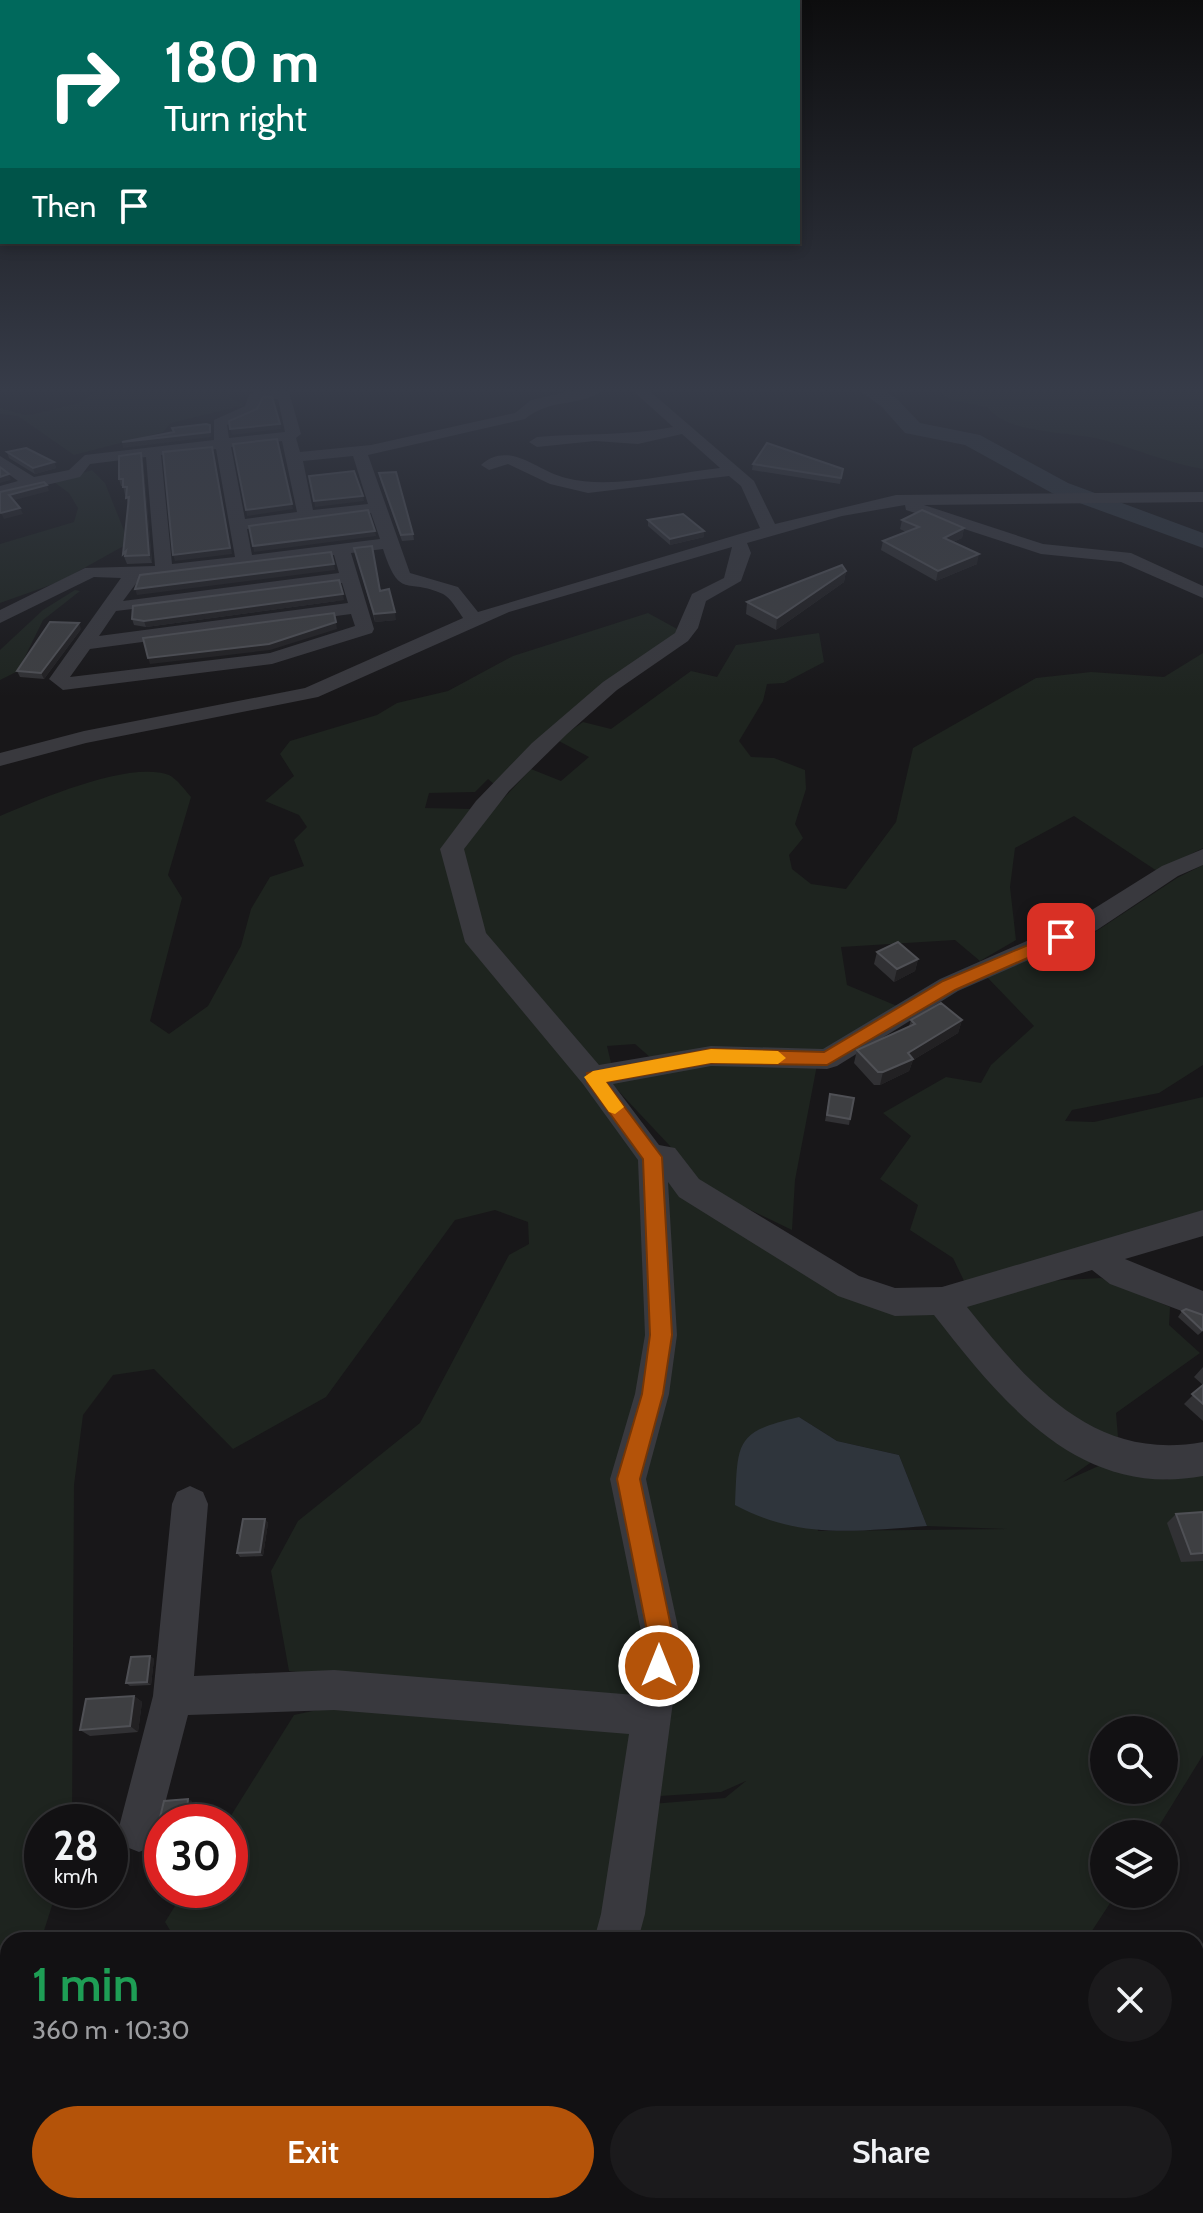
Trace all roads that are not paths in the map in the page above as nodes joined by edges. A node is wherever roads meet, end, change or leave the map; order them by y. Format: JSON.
{"nodes":[{"id":1,"x":157,"y":490,"type":"edge"},
{"id":2,"x":229,"y":490,"type":"edge"},
{"id":3,"x":301,"y":490,"type":"edge"},
{"id":4,"x":370,"y":490,"type":"edge"},
{"id":5,"x":751,"y":490,"type":"edge"},
{"id":6,"x":1203,"y":497,"type":"edge"},
{"id":7,"x":901,"y":500,"type":"junction"},
{"id":8,"x":375,"y":508,"type":"junction"},
{"id":9,"x":306,"y":516,"type":"junction"},
{"id":10,"x":235,"y":525,"type":"junction"},
{"id":11,"x":770,"y":529,"type":"junction"},
{"id":12,"x":733,"y":540,"type":"junction"},
{"id":13,"x":387,"y":543,"type":"junction"},
{"id":14,"x":341,"y":548,"type":"junction"},
{"id":15,"x":244,"y":560,"type":"junction"},
{"id":16,"x":164,"y":571,"type":"junction"},
{"id":17,"x":134,"y":573,"type":"junction"},
{"id":18,"x":350,"y":577,"type":"junction"},
{"id":19,"x":1203,"y":593,"type":"edge"},
{"id":20,"x":110,"y":607,"type":"junction"},
{"id":21,"x":359,"y":607,"type":"junction"},
{"id":22,"x":0,"y":617,"type":"edge"},
{"id":23,"x":474,"y":620,"type":"junction"},
{"id":24,"x":85,"y":644,"type":"junction"},
{"id":25,"x":0,"y":760,"type":"edge"},
{"id":26,"x":1203,"y":856,"type":"edge"},
{"id":27,"x":593,"y":1077,"type":"junction"},
{"id":28,"x":652,"y":1157,"type":"junction"},
{"id":29,"x":1203,"y":1223,"type":"edge"},
{"id":30,"x":1097,"y":1256,"type":"junction"},
{"id":31,"x":942,"y":1301,"type":"junction"},
{"id":32,"x":1203,"y":1305,"type":"edge"},
{"id":33,"x":1203,"y":1459,"type":"edge"},
{"id":34,"x":190,"y":1504,"type":"dead end"},
{"id":35,"x":173,"y":1696,"type":"junction"},
{"id":36,"x":653,"y":1716,"type":"junction"},
{"id":37,"x":139,"y":1831,"type":"dead end"},
{"id":38,"x":618,"y":1932,"type":"edge"}],
"edges":[{"from":1,"to":16,"type":"street"},
{"from":2,"to":10,"type":"street"},
{"from":3,"to":9,"type":"street"},
{"from":4,"to":8,"type":"street"},
{"from":5,"to":11,"type":"street"},
{"from":6,"to":7,"type":"street"},
{"from":7,"to":11,"type":"street"},
{"from":7,"to":19,"type":"street"},
{"from":8,"to":9,"type":"street"},
{"from":8,"to":13,"type":"street"},
{"from":9,"to":10,"type":"street"},
{"from":10,"to":15,"type":"street"},
{"from":11,"to":12,"type":"street"},
{"from":12,"to":23,"type":"street"},
{"from":12,"to":27,"type":"street"},
{"from":13,"to":14,"type":"street"},
{"from":13,"to":23,"type":"street"},
{"from":14,"to":15,"type":"street"},
{"from":14,"to":18,"type":"street"},
{"from":15,"to":16,"type":"street"},
{"from":16,"to":17,"type":"street"},
{"from":17,"to":20,"type":"street"},
{"from":17,"to":22,"type":"street"},
{"from":18,"to":20,"type":"street"},
{"from":18,"to":21,"type":"street"},
{"from":20,"to":24,"type":"street"},
{"from":21,"to":24,"type":"street"},
{"from":21,"to":24,"type":"street"},
{"from":23,"to":25,"type":"street"},
{"from":26,"to":27,"type":"street"},
{"from":27,"to":28,"type":"street"},
{"from":28,"to":31,"type":"street"},
{"from":28,"to":36,"type":"street"},
{"from":29,"to":30,"type":"street"},
{"from":30,"to":31,"type":"street"},
{"from":30,"to":32,"type":"street"},
{"from":31,"to":33,"type":"street"},
{"from":34,"to":35,"type":"street"},
{"from":35,"to":36,"type":"street"},
{"from":35,"to":37,"type":"street"},
{"from":36,"to":38,"type":"street"}]}
